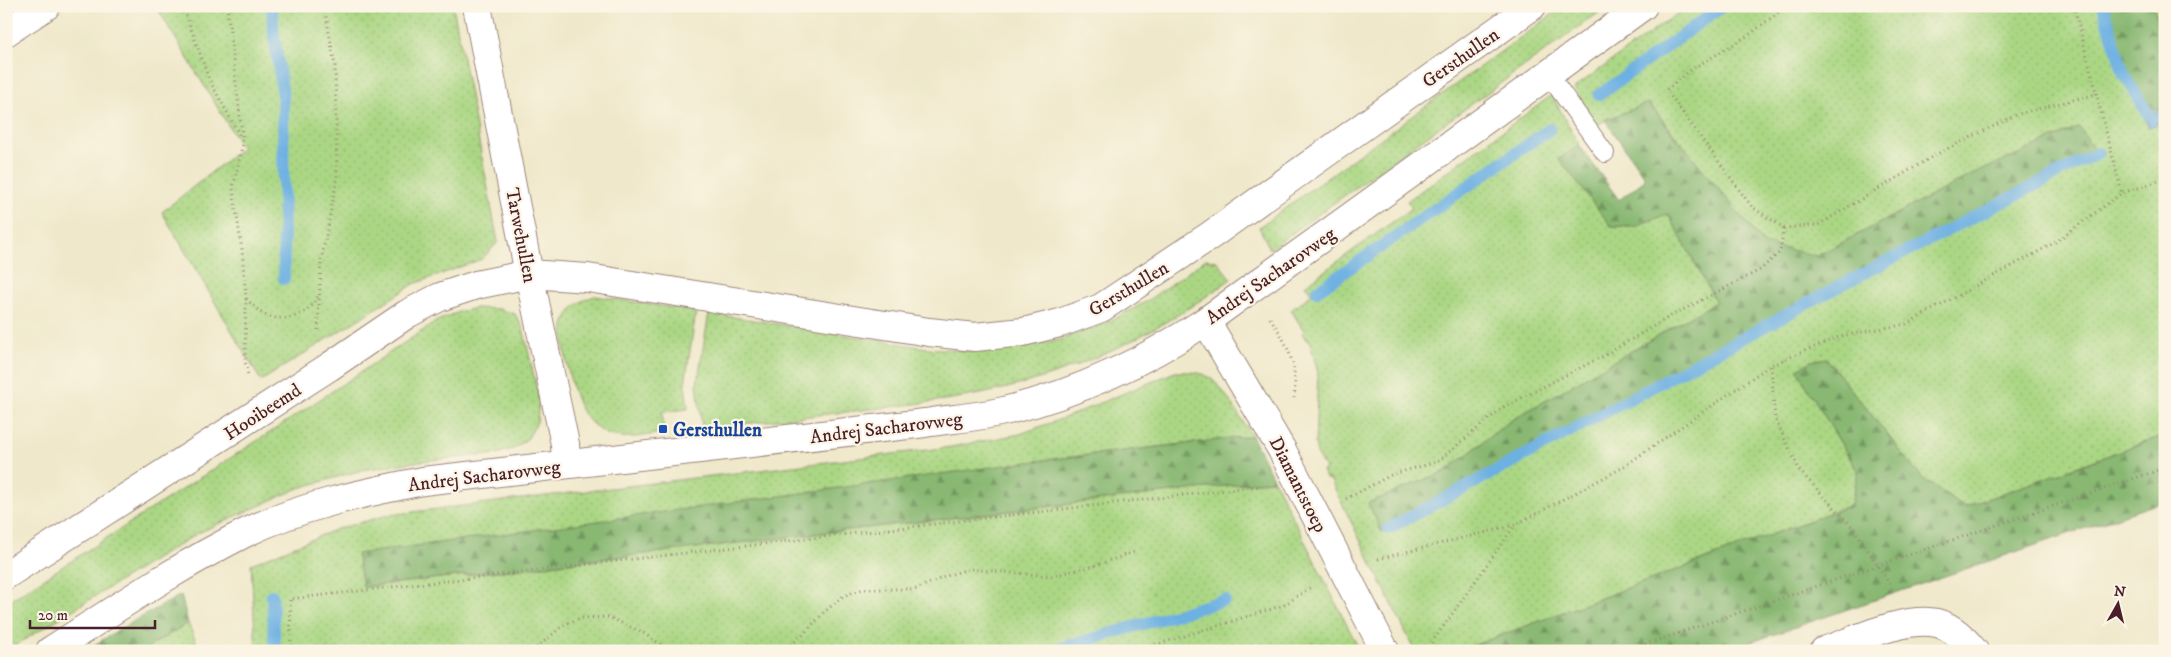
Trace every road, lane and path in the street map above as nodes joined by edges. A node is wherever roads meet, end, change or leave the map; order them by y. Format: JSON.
{"nodes":[{"id":1,"x":46,"y":6,"type":"edge"},
{"id":2,"x":183,"y":6,"type":"edge"},
{"id":3,"x":227,"y":6,"type":"edge"},
{"id":4,"x":324,"y":6,"type":"edge"},
{"id":5,"x":477,"y":6,"type":"edge"},
{"id":6,"x":1532,"y":6,"type":"edge"},
{"id":7,"x":1643,"y":6,"type":"edge"},
{"id":8,"x":1786,"y":6,"type":"edge"},
{"id":9,"x":2074,"y":6,"type":"edge"},
{"id":10,"x":6,"y":32,"type":"edge"},
{"id":11,"x":1549,"y":74,"type":"junction"},
{"id":12,"x":2096,"y":94,"type":"junction"},
{"id":13,"x":243,"y":142,"type":"junction"},
{"id":14,"x":1605,"y":153,"type":"dead end"},
{"id":15,"x":2165,"y":179,"type":"edge"},
{"id":16,"x":2122,"y":193,"type":"junction"},
{"id":17,"x":1784,"y":228,"type":"junction"},
{"id":18,"x":530,"y":274,"type":"junction"},
{"id":19,"x":319,"y":291,"type":"junction"},
{"id":20,"x":246,"y":298,"type":"junction"},
{"id":21,"x":1266,"y":313,"type":"dead end"},
{"id":22,"x":1206,"y":321,"type":"junction"},
{"id":23,"x":1771,"y":366,"type":"junction"},
{"id":24,"x":329,"y":367,"type":"junction"},
{"id":25,"x":249,"y":381,"type":"dead end"},
{"id":26,"x":1274,"y":435,"type":"junction"},
{"id":27,"x":566,"y":464,"type":"junction"},
{"id":28,"x":2165,"y":468,"type":"edge"},
{"id":29,"x":1297,"y":482,"type":"junction"},
{"id":30,"x":1315,"y":514,"type":"junction"},
{"id":31,"x":1515,"y":525,"type":"junction"},
{"id":32,"x":1134,"y":552,"type":"dead end"},
{"id":33,"x":1877,"y":566,"type":"junction"},
{"id":34,"x":1342,"y":568,"type":"junction"},
{"id":35,"x":6,"y":575,"type":"edge"},
{"id":36,"x":1886,"y":580,"type":"dead end"},
{"id":37,"x":50,"y":651,"type":"edge"},
{"id":38,"x":291,"y":651,"type":"edge"},
{"id":39,"x":533,"y":651,"type":"edge"},
{"id":40,"x":672,"y":651,"type":"edge"},
{"id":41,"x":782,"y":651,"type":"edge"},
{"id":42,"x":1136,"y":651,"type":"edge"},
{"id":43,"x":1385,"y":651,"type":"edge"},
{"id":44,"x":1426,"y":651,"type":"edge"},
{"id":45,"x":1626,"y":651,"type":"edge"},
{"id":46,"x":1824,"y":651,"type":"edge"},
{"id":47,"x":1974,"y":651,"type":"edge"}],
"edges":[{"from":1,"to":10,"type":"street"},
{"from":2,"to":13,"type":"path"},
{"from":3,"to":13,"type":"path"},
{"from":4,"to":19,"type":"path"},
{"from":5,"to":18,"type":"street","name":"Tarwehullen"},
{"from":6,"to":18,"type":"street","name":"Gersthullen"},
{"from":7,"to":11,"type":"street","name":"Andrej Sacharovweg"},
{"from":8,"to":17,"type":"path"},
{"from":9,"to":12,"type":"path"},
{"from":11,"to":14,"type":"lane"},
{"from":11,"to":22,"type":"street","name":"Andrej Sacharovweg"},
{"from":12,"to":16,"type":"path"},
{"from":12,"to":17,"type":"path"},
{"from":13,"to":20,"type":"path"},
{"from":15,"to":16,"type":"path"},
{"from":16,"to":23,"type":"path"},
{"from":17,"to":30,"type":"path"},
{"from":18,"to":24,"type":"street","name":"Hooibeemd"},
{"from":18,"to":27,"type":"street","name":"Tarwehullen"},
{"from":19,"to":20,"type":"path"},
{"from":19,"to":24,"type":"path"},
{"from":20,"to":25,"type":"path"},
{"from":21,"to":26,"type":"path"},
{"from":22,"to":26,"type":"street","name":"Diamantstoep"},
{"from":22,"to":27,"type":"street","name":"Andrej Sacharovweg"},
{"from":23,"to":31,"type":"path"},
{"from":23,"to":33,"type":"path"},
{"from":24,"to":35,"type":"street","name":"Hooibeemd"},
{"from":26,"to":29,"type":"street","name":"Diamantstoep"},
{"from":27,"to":37,"type":"street","name":"Andrej Sacharovweg"},
{"from":28,"to":33,"type":"path"},
{"from":29,"to":30,"type":"street","name":"Diamantstoep"},
{"from":29,"to":38,"type":"path"},
{"from":30,"to":34,"type":"street","name":"Diamantstoep"},
{"from":31,"to":34,"type":"path"},
{"from":31,"to":44,"type":"path"},
{"from":32,"to":41,"type":"path"},
{"from":33,"to":36,"type":"path"},
{"from":33,"to":45,"type":"path"},
{"from":34,"to":42,"type":"path"},
{"from":34,"to":43,"type":"street","name":"Diamantstoep"},
{"from":39,"to":40,"type":"path"},
{"from":46,"to":47,"type":"street"}]}
